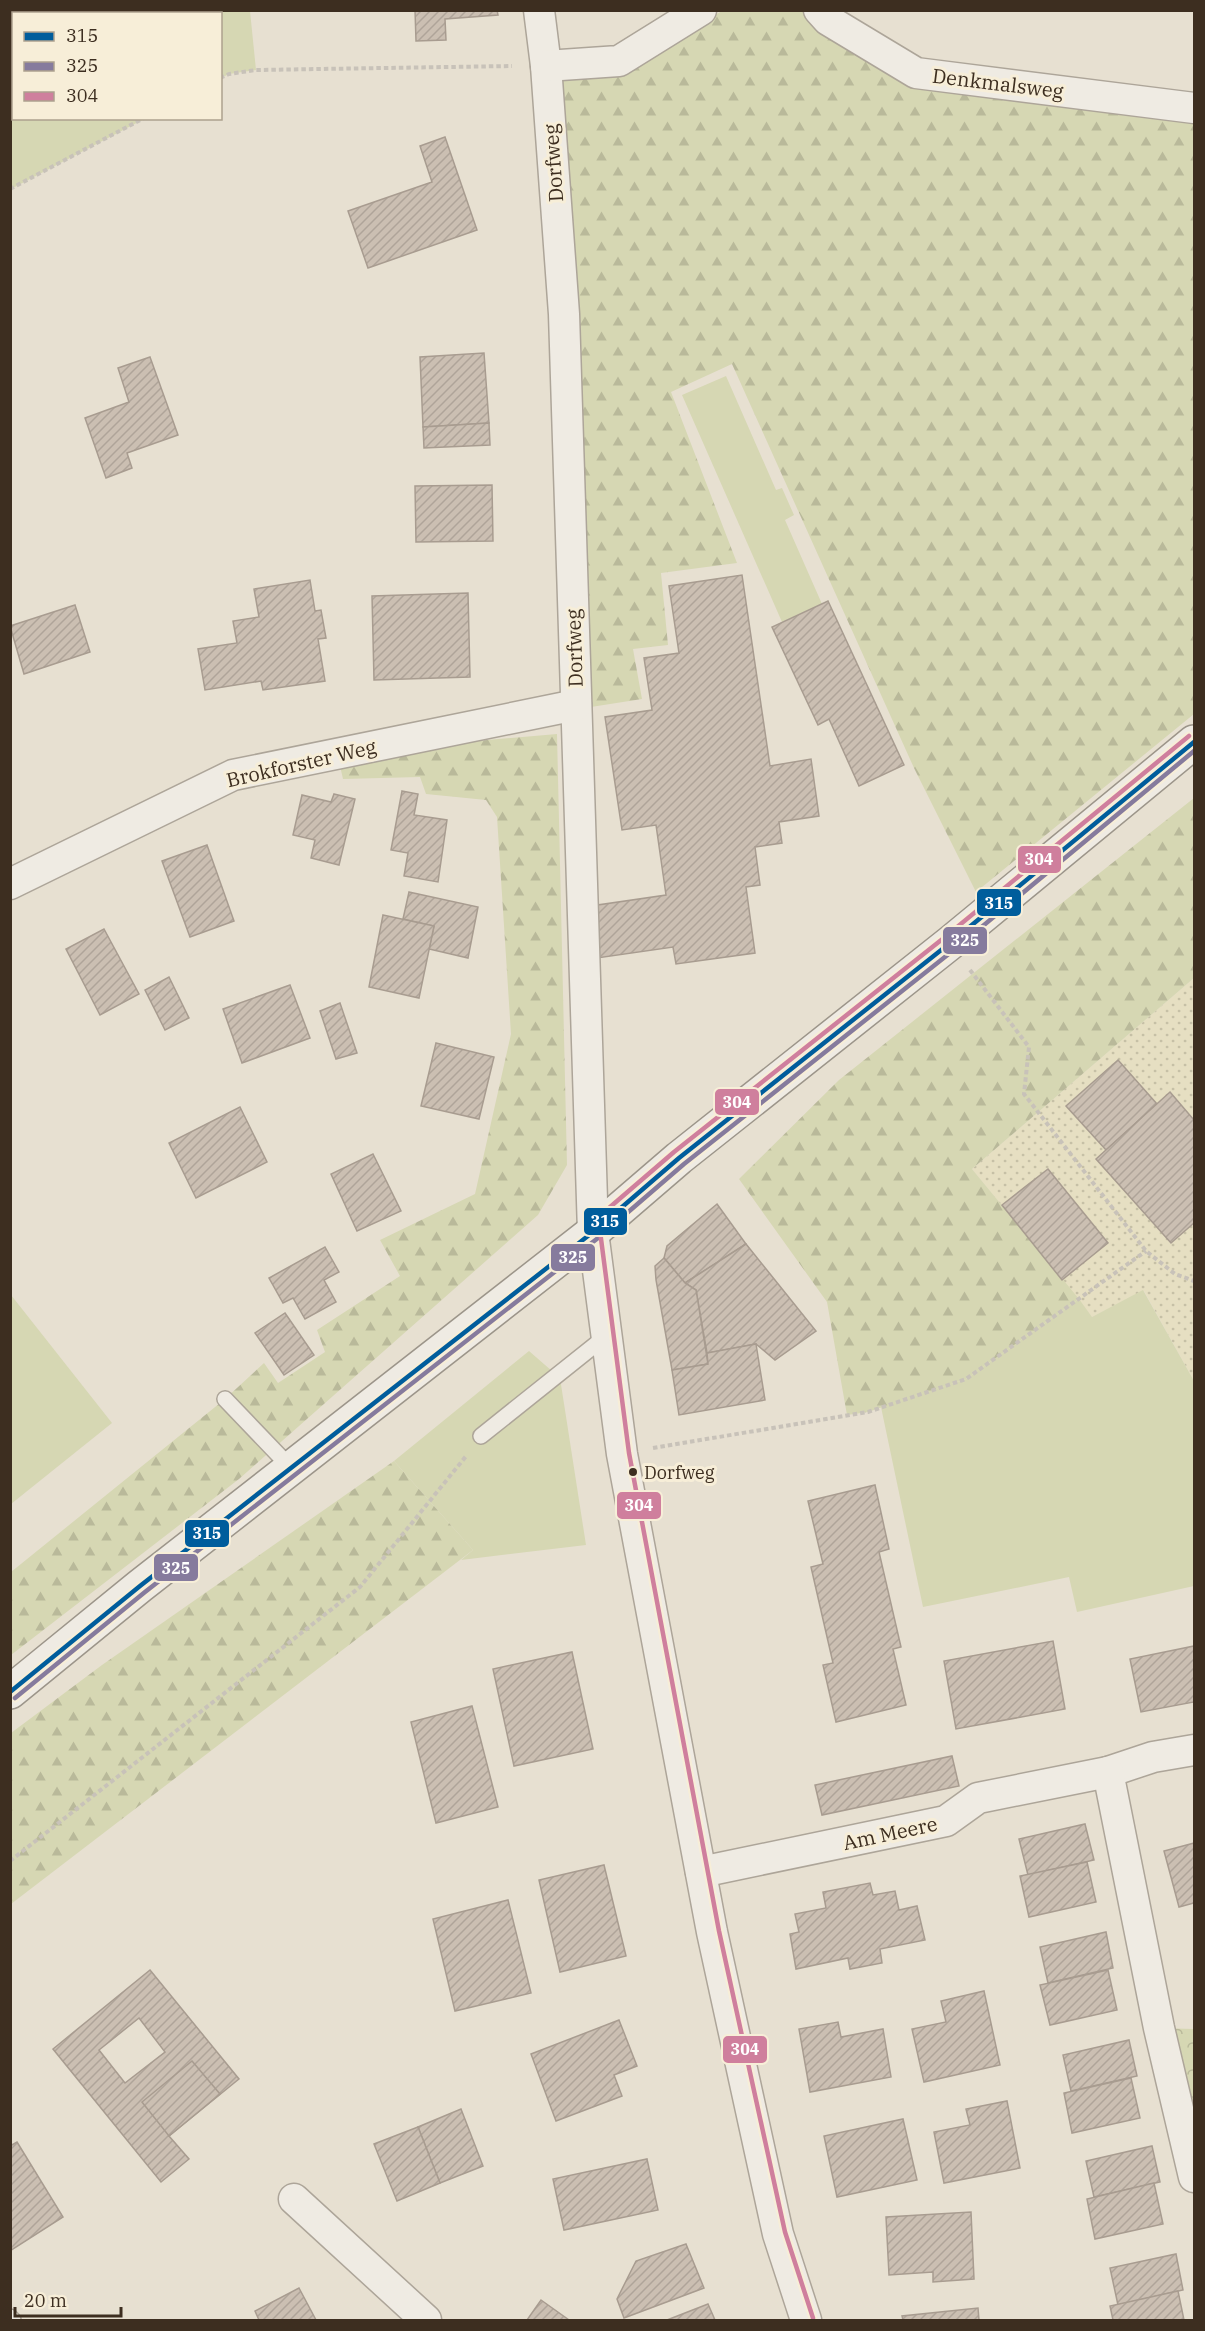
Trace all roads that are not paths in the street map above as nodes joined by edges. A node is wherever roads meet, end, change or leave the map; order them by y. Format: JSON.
{"nodes":[{"id":1,"x":539,"y":10,"type":"edge"},
{"id":2,"x":701,"y":10,"type":"edge"},
{"id":3,"x":819,"y":10,"type":"edge"},
{"id":4,"x":546,"y":66,"type":"junction"},
{"id":5,"x":1194,"y":108,"type":"edge"},
{"id":6,"x":576,"y":705,"type":"junction"},
{"id":7,"x":1194,"y":742,"type":"edge"},
{"id":8,"x":10,"y":884,"type":"edge"},
{"id":9,"x":593,"y":1232,"type":"junction"},
{"id":10,"x":605,"y":1337,"type":"junction"},
{"id":11,"x":225,"y":1399,"type":"dead end"},
{"id":12,"x":481,"y":1436,"type":"road end"},
{"id":13,"x":292,"y":1469,"type":"junction"},
{"id":14,"x":10,"y":1692,"type":"edge"},
{"id":15,"x":1194,"y":1749,"type":"edge"},
{"id":16,"x":1108,"y":1772,"type":"junction"},
{"id":17,"x":700,"y":1872,"type":"junction"},
{"id":18,"x":1194,"y":2177,"type":"edge"},
{"id":19,"x":294,"y":2199,"type":"dead end"},
{"id":20,"x":10,"y":2317,"type":"edge"},
{"id":21,"x":13,"y":2320,"type":"edge"},
{"id":22,"x":426,"y":2320,"type":"edge"},
{"id":23,"x":806,"y":2320,"type":"edge"}],
"edges":[{"from":1,"to":4,"type":"street","name":"Dorfweg"},
{"from":2,"to":4,"type":"street"},
{"from":3,"to":5,"type":"street","name":"Denkmalsweg"},
{"from":4,"to":6,"type":"street","name":"Dorfweg"},
{"from":6,"to":8,"type":"street","name":"Brokforster Weg"},
{"from":6,"to":9,"type":"street","name":"Dorfweg"},
{"from":7,"to":9,"type":"street"},
{"from":9,"to":10,"type":"street","name":"Dorfweg"},
{"from":9,"to":13,"type":"street"},
{"from":10,"to":12,"type":"lane"},
{"from":10,"to":17,"type":"street","name":"Dorfweg"},
{"from":11,"to":13,"type":"lane"},
{"from":13,"to":14,"type":"street"},
{"from":15,"to":16,"type":"street","name":"Am Meere"},
{"from":16,"to":17,"type":"street","name":"Am Meere"},
{"from":16,"to":18,"type":"street"},
{"from":17,"to":23,"type":"street","name":"Dorfweg"},
{"from":19,"to":22,"type":"street"},
{"from":20,"to":21,"type":"lane"}]}
